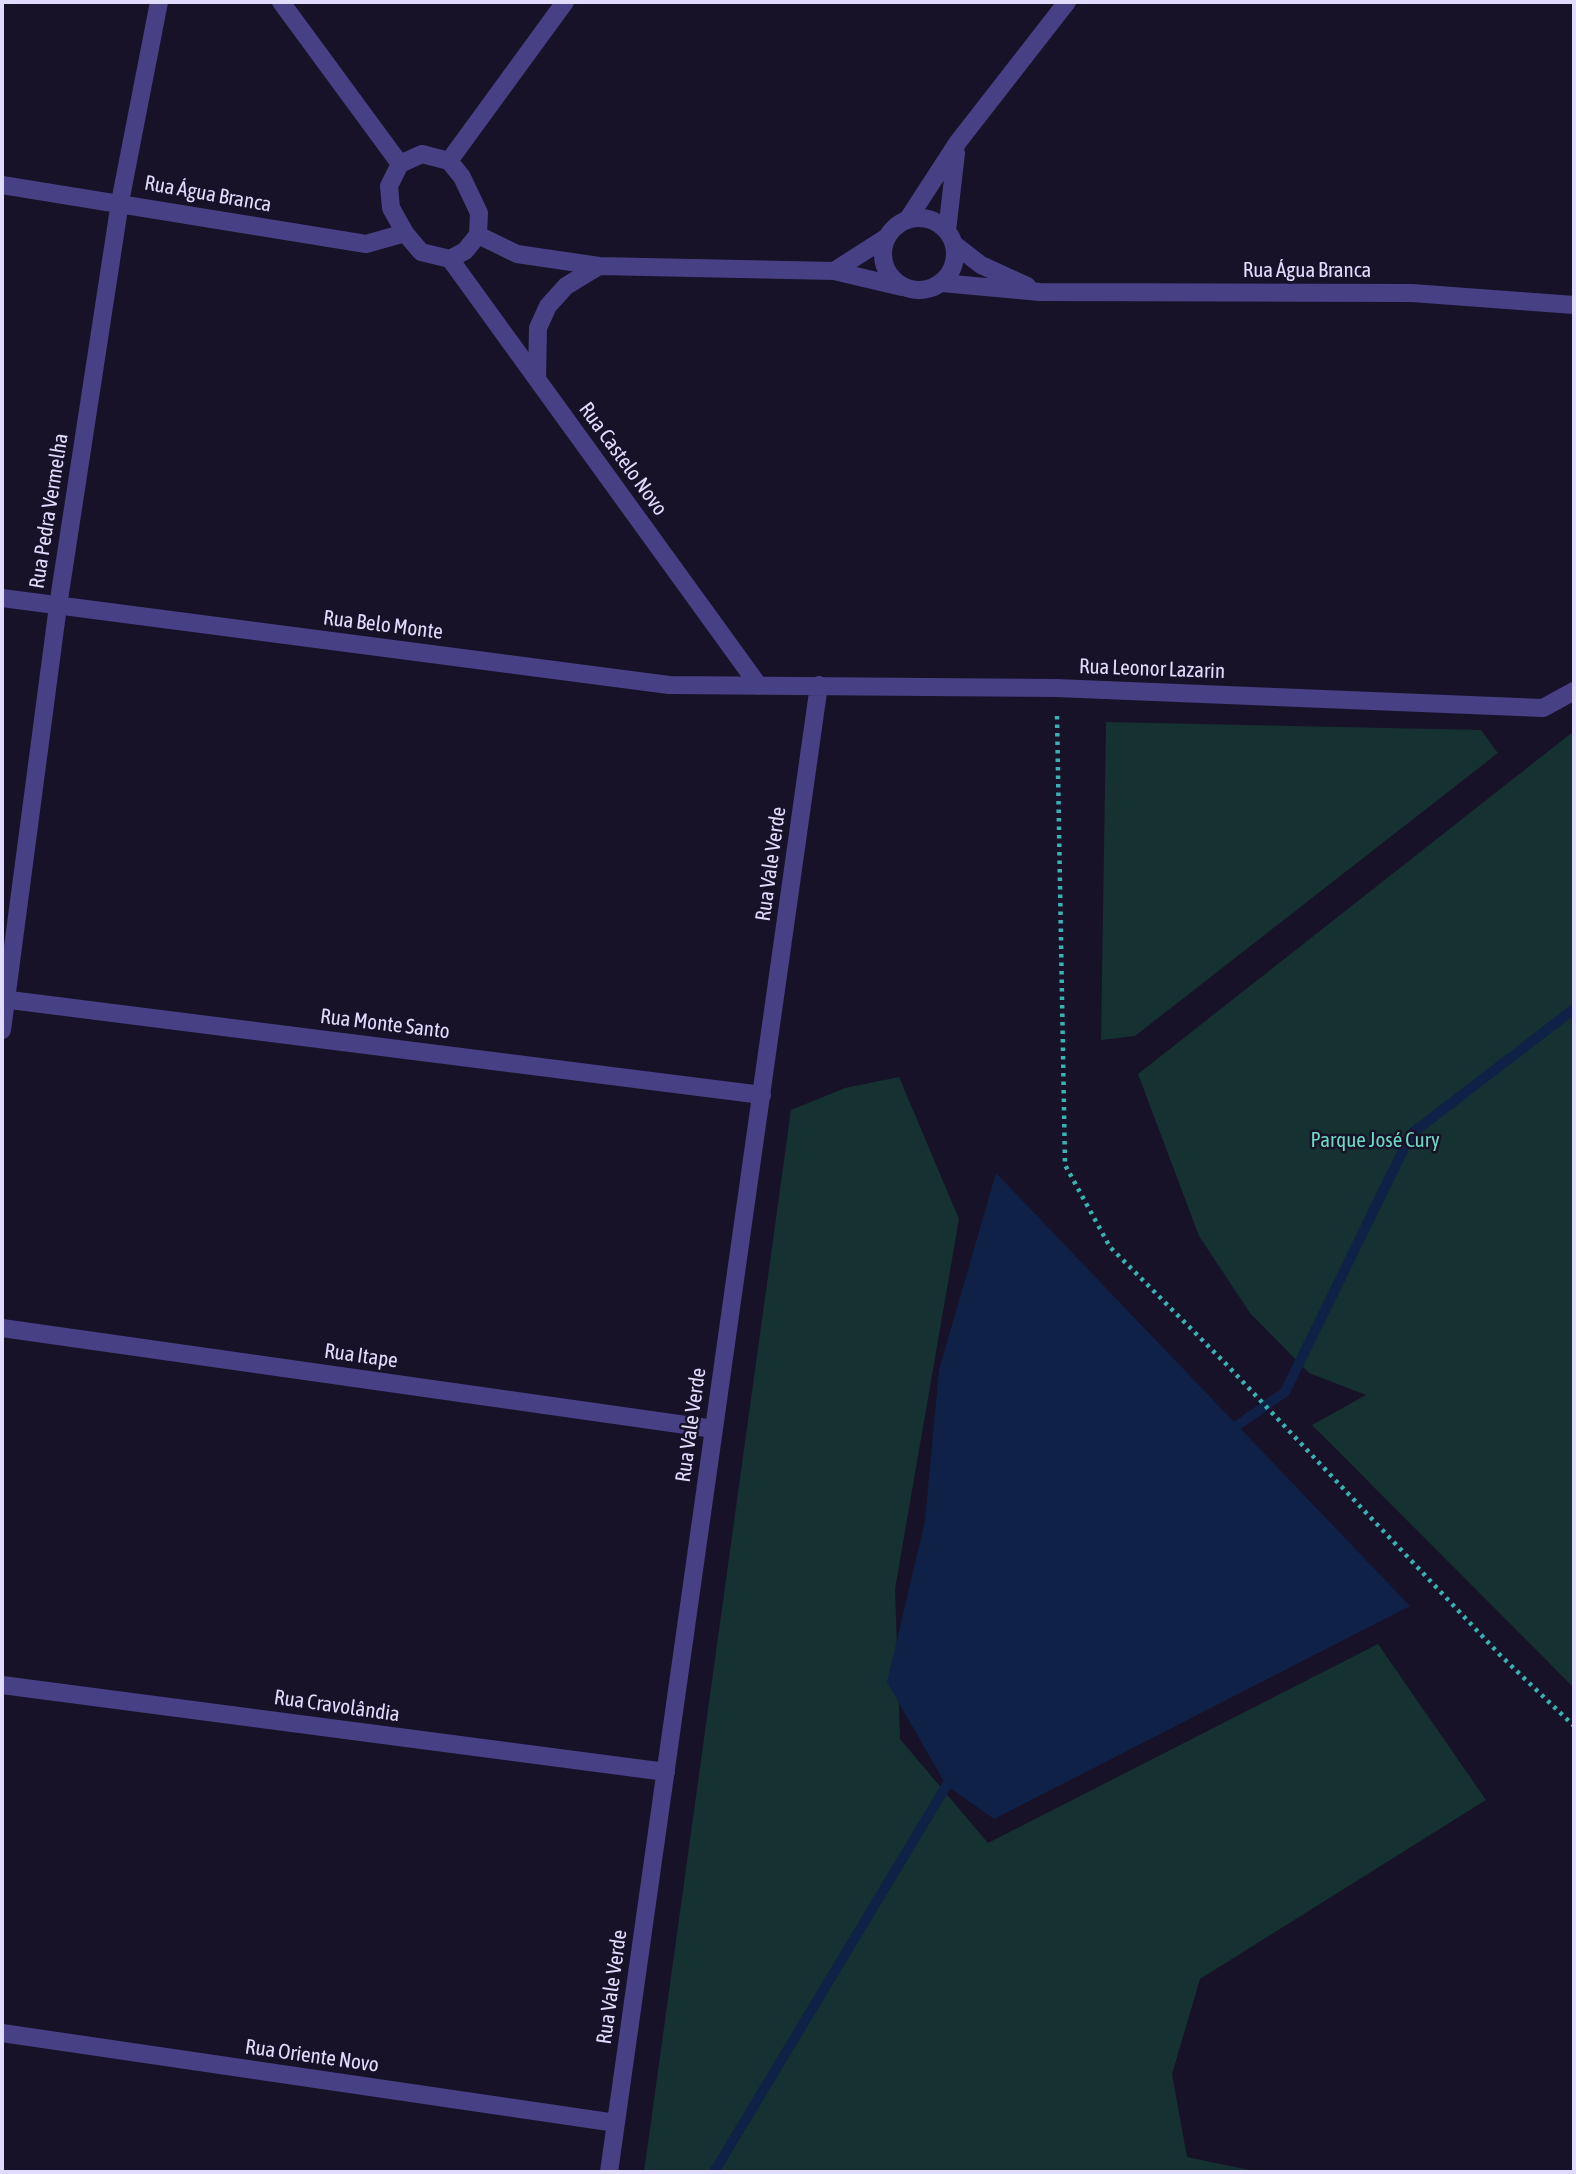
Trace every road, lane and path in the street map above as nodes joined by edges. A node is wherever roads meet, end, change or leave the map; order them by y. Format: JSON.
{"nodes":[{"id":1,"x":159,"y":2,"type":"edge"},
{"id":2,"x":281,"y":2,"type":"edge"},
{"id":3,"x":565,"y":2,"type":"edge"},
{"id":4,"x":1067,"y":2,"type":"edge"},
{"id":5,"x":958,"y":142,"type":"junction"},
{"id":6,"x":449,"y":161,"type":"junction"},
{"id":7,"x":400,"y":164,"type":"junction"},
{"id":8,"x":2,"y":185,"type":"edge"},
{"id":9,"x":120,"y":202,"type":"junction"},
{"id":10,"x":908,"y":219,"type":"junction"},
{"id":11,"x":405,"y":233,"type":"junction"},
{"id":12,"x":478,"y":234,"type":"junction"},
{"id":13,"x":887,"y":237,"type":"junction"},
{"id":14,"x":951,"y":237,"type":"junction"},
{"id":15,"x":450,"y":259,"type":"junction"},
{"id":16,"x":599,"y":267,"type":"junction"},
{"id":17,"x":834,"y":271,"type":"junction"},
{"id":18,"x":942,"y":283,"type":"junction"},
{"id":19,"x":902,"y":287,"type":"junction"},
{"id":20,"x":1040,"y":292,"type":"junction"},
{"id":21,"x":1574,"y":305,"type":"edge"},
{"id":22,"x":537,"y":379,"type":"junction"},
{"id":23,"x":2,"y":598,"type":"edge"},
{"id":24,"x":58,"y":606,"type":"junction"},
{"id":25,"x":819,"y":685,"type":"junction"},
{"id":26,"x":759,"y":686,"type":"junction"},
{"id":27,"x":1056,"y":688,"type":"junction"},
{"id":28,"x":1574,"y":691,"type":"edge"},
{"id":29,"x":4,"y":999,"type":"edge"},
{"id":30,"x":2,"y":1030,"type":"edge"},
{"id":31,"x":762,"y":1095,"type":"junction"},
{"id":32,"x":2,"y":1328,"type":"edge"},
{"id":33,"x":714,"y":1429,"type":"junction"},
{"id":34,"x":2,"y":1685,"type":"edge"},
{"id":35,"x":1574,"y":1726,"type":"edge"},
{"id":36,"x":666,"y":1772,"type":"junction"},
{"id":37,"x":2,"y":2033,"type":"edge"},
{"id":38,"x":616,"y":2123,"type":"junction"},
{"id":39,"x":609,"y":2172,"type":"edge"}],
"edges":[{"from":1,"to":9,"type":"street","name":"Rua Pedra Vermelha"},
{"from":2,"to":7,"type":"street"},
{"from":3,"to":6,"type":"street"},
{"from":4,"to":5,"type":"street"},
{"from":5,"to":10,"type":"street"},
{"from":5,"to":14,"type":"street"},
{"from":6,"to":7,"type":"street"},
{"from":6,"to":12,"type":"street"},
{"from":7,"to":11,"type":"street"},
{"from":8,"to":9,"type":"street","name":"Rua Água Branca"},
{"from":9,"to":11,"type":"street","name":"Rua Água Branca"},
{"from":9,"to":24,"type":"street","name":"Rua Pedra Vermelha"},
{"from":10,"to":13,"type":"street"},
{"from":10,"to":14,"type":"street"},
{"from":11,"to":15,"type":"street"},
{"from":12,"to":15,"type":"street"},
{"from":12,"to":16,"type":"street"},
{"from":13,"to":17,"type":"street"},
{"from":13,"to":19,"type":"street"},
{"from":14,"to":18,"type":"street"},
{"from":14,"to":20,"type":"street","name":"Rua Água Branca"},
{"from":15,"to":22,"type":"street","name":"Rua Castelo Novo"},
{"from":16,"to":17,"type":"street"},
{"from":16,"to":22,"type":"street"},
{"from":17,"to":19,"type":"street"},
{"from":18,"to":19,"type":"street"},
{"from":18,"to":20,"type":"street","name":"Rua Água Branca"},
{"from":20,"to":21,"type":"street","name":"Rua Água Branca"},
{"from":22,"to":26,"type":"street","name":"Rua Castelo Novo"},
{"from":23,"to":24,"type":"street","name":"Rua Belo Monte"},
{"from":24,"to":26,"type":"street","name":"Rua Belo Monte"},
{"from":24,"to":29,"type":"street","name":"Rua Pedra Vermelha"},
{"from":25,"to":26,"type":"street","name":"Rua Leonor Lazarin"},
{"from":25,"to":27,"type":"street","name":"Rua Leonor Lazarin"},
{"from":25,"to":31,"type":"street","name":"Rua Vale Verde"},
{"from":27,"to":28,"type":"street","name":"Rua Leonor Lazarin"},
{"from":27,"to":35,"type":"path"},
{"from":29,"to":30,"type":"street","name":"Rua Pedra Vermelha"},
{"from":29,"to":31,"type":"street","name":"Rua Monte Santo"},
{"from":31,"to":33,"type":"street","name":"Rua Vale Verde"},
{"from":32,"to":33,"type":"street","name":"Rua Itape"},
{"from":33,"to":36,"type":"street","name":"Rua Vale Verde"},
{"from":34,"to":36,"type":"street","name":"Rua Cravolândia"},
{"from":36,"to":38,"type":"street","name":"Rua Vale Verde"},
{"from":37,"to":38,"type":"street","name":"Rua Oriente Novo"},
{"from":38,"to":39,"type":"street","name":"Rua Vale Verde"}]}
